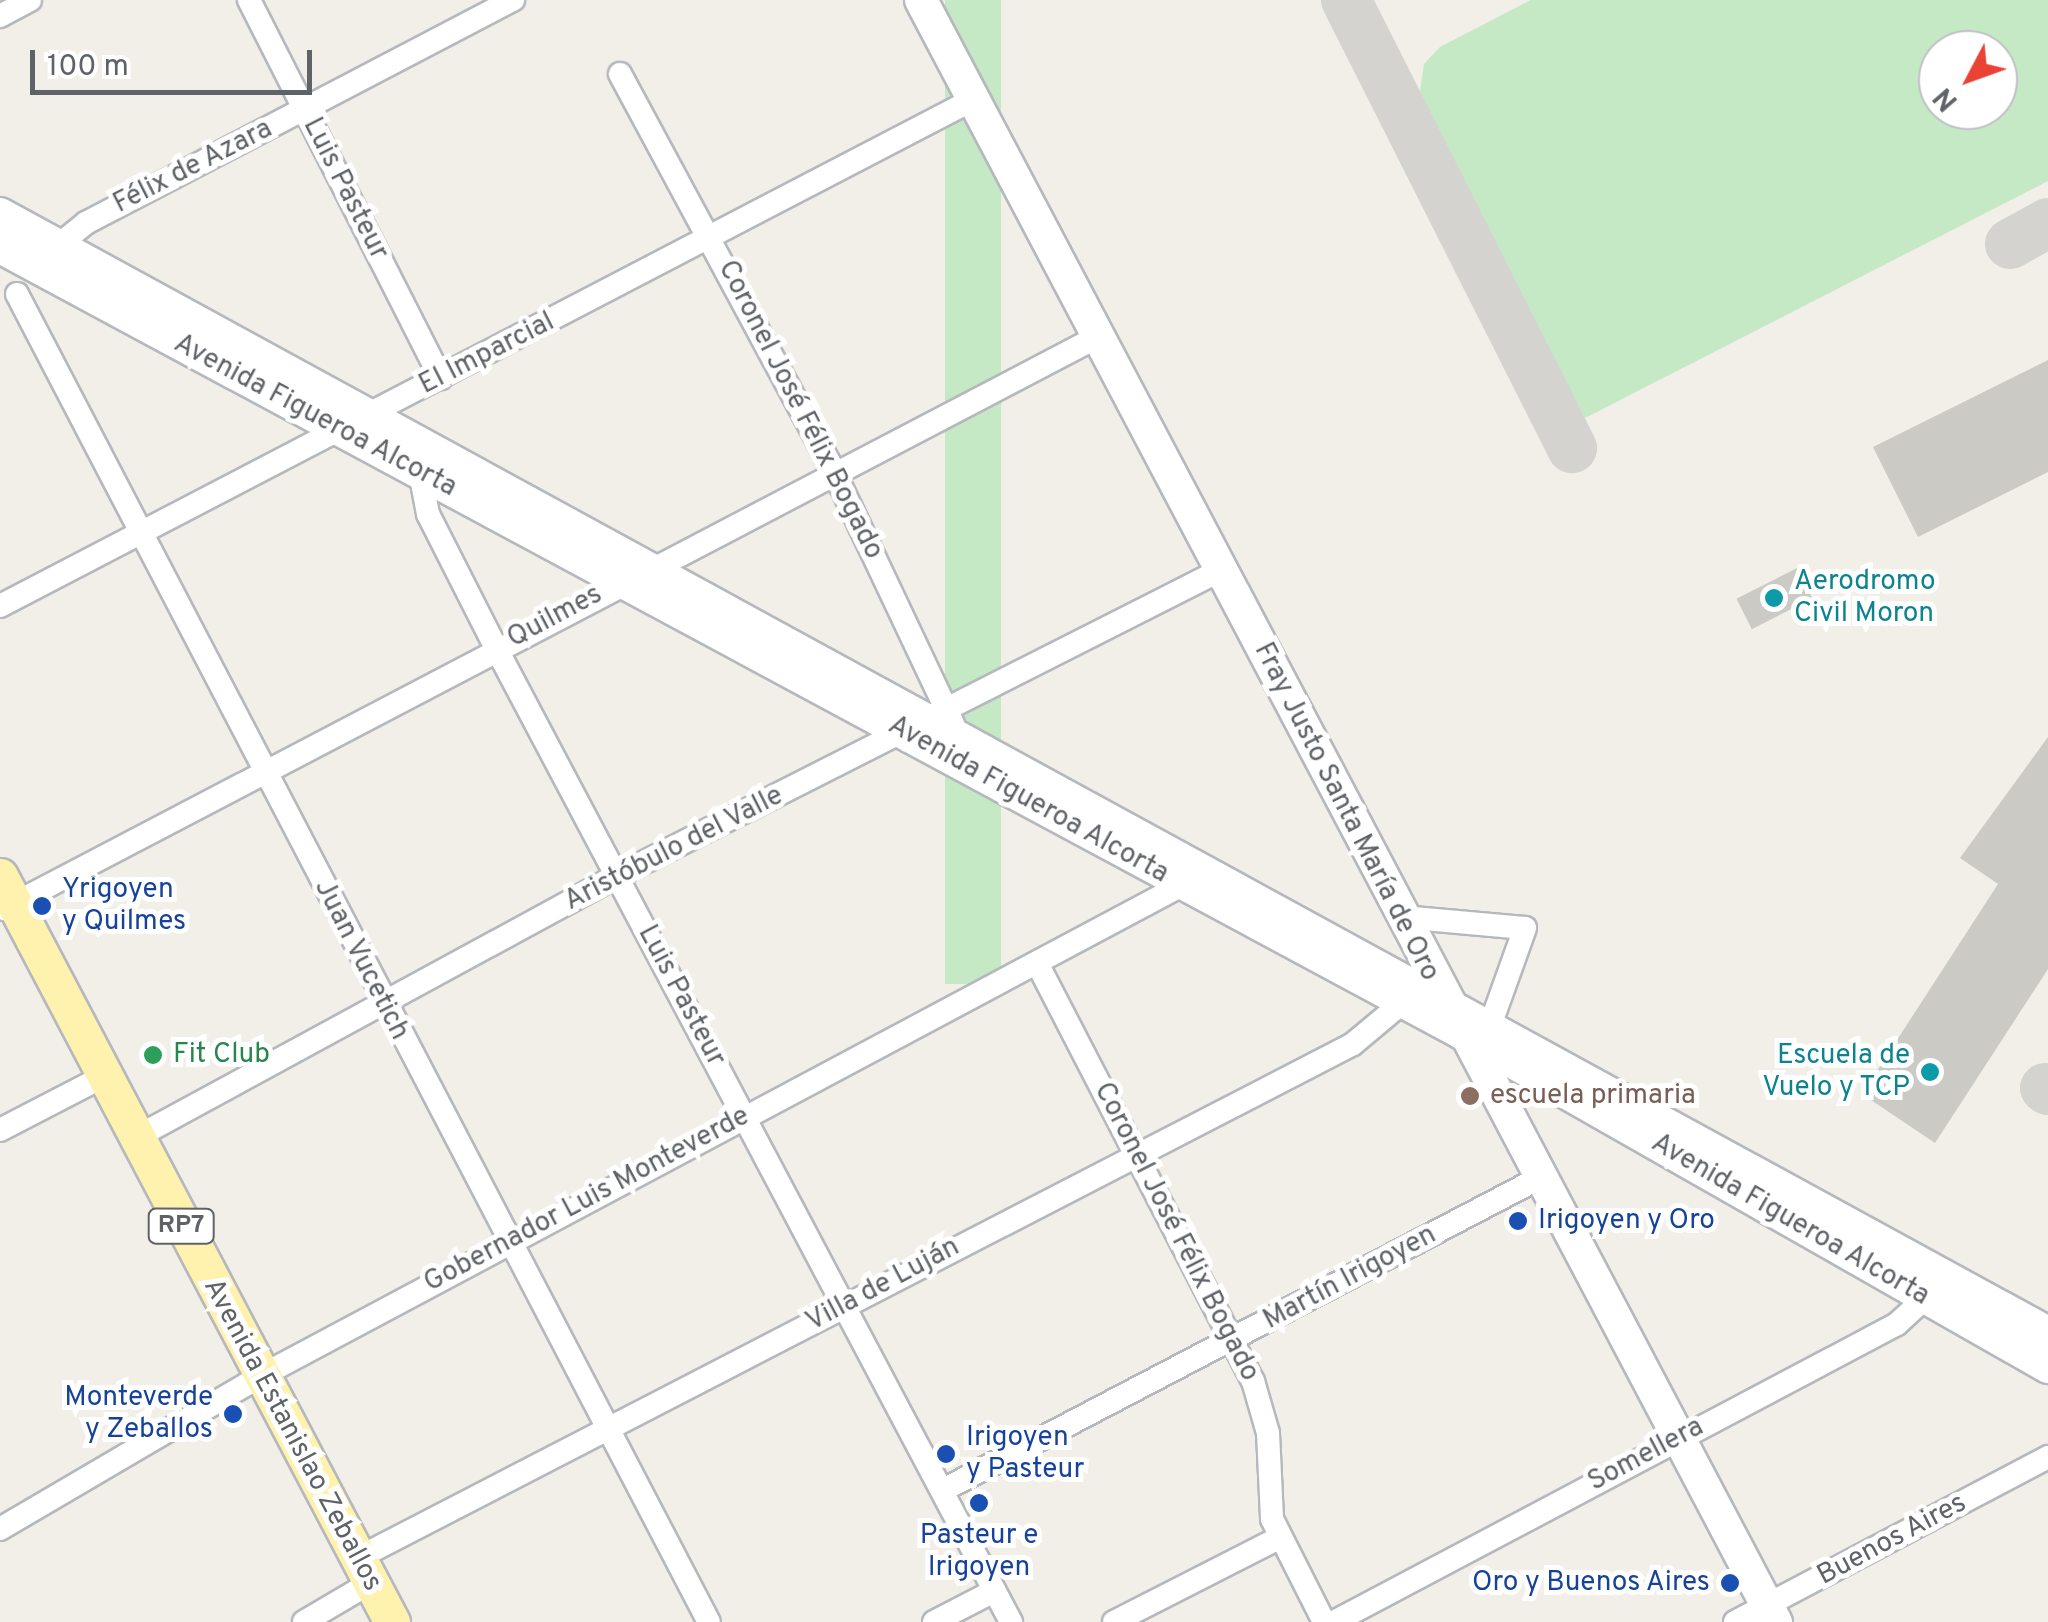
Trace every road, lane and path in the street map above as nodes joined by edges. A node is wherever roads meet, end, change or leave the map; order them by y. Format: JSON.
{"nodes":[{"id":1,"x":30,"y":0,"type":"edge"},
{"id":2,"x":249,"y":0,"type":"edge"},
{"id":3,"x":513,"y":0,"type":"edge"},
{"id":4,"x":920,"y":0,"type":"edge"},
{"id":5,"x":0,"y":16,"type":"edge"},
{"id":6,"x":620,"y":74,"type":"dead end"},
{"id":7,"x":972,"y":100,"type":"junction"},
{"id":8,"x":305,"y":109,"type":"junction"},
{"id":9,"x":0,"y":214,"type":"edge"},
{"id":10,"x":711,"y":238,"type":"junction"},
{"id":11,"x":0,"y":246,"type":"edge"},
{"id":12,"x":48,"y":256,"type":"junction"},
{"id":13,"x":9,"y":299,"type":"edge"},
{"id":14,"x":1099,"y":336,"type":"junction"},
{"id":15,"x":440,"y":378,"type":"junction"},
{"id":16,"x":372,"y":414,"type":"junction"},
{"id":17,"x":342,"y":430,"type":"junction"},
{"id":18,"x":420,"y":472,"type":"junction"},
{"id":19,"x":835,"y":474,"type":"junction"},
{"id":20,"x":142,"y":533,"type":"junction"},
{"id":21,"x":653,"y":566,"type":"junction"},
{"id":22,"x":1218,"y":571,"type":"junction"},
{"id":23,"x":621,"y":582,"type":"junction"},
{"id":24,"x":0,"y":606,"type":"edge"},
{"id":25,"x":496,"y":648,"type":"junction"},
{"id":26,"x":937,"y":728,"type":"junction"},
{"id":27,"x":263,"y":769,"type":"junction"},
{"id":28,"x":617,"y":876,"type":"junction"},
{"id":29,"x":1182,"y":885,"type":"junction"},
{"id":30,"x":5,"y":897,"type":"edge"},
{"id":31,"x":1402,"y":917,"type":"junction"},
{"id":32,"x":1037,"y":963,"type":"junction"},
{"id":33,"x":1441,"y":997,"type":"junction"},
{"id":34,"x":1402,"y":1002,"type":"junction"},
{"id":35,"x":384,"y":1005,"type":"junction"},
{"id":36,"x":1478,"y":1033,"type":"junction"},
{"id":37,"x":104,"y":1076,"type":"junction"},
{"id":38,"x":744,"y":1115,"type":"junction"},
{"id":39,"x":0,"y":1130,"type":"edge"},
{"id":40,"x":135,"y":1138,"type":"junction"},
{"id":41,"x":1138,"y":1152,"type":"junction"},
{"id":42,"x":1544,"y":1176,"type":"junction"},
{"id":43,"x":508,"y":1242,"type":"junction"},
{"id":44,"x":1936,"y":1286,"type":"junction"},
{"id":45,"x":844,"y":1305,"type":"junction"},
{"id":46,"x":2048,"y":1333,"type":"edge"},
{"id":47,"x":1234,"y":1339,"type":"junction"},
{"id":48,"x":2048,"y":1366,"type":"edge"},
{"id":49,"x":259,"y":1377,"type":"junction"},
{"id":50,"x":608,"y":1428,"type":"junction"},
{"id":51,"x":1680,"y":1436,"type":"junction"},
{"id":52,"x":2048,"y":1457,"type":"edge"},
{"id":53,"x":943,"y":1490,"type":"junction"},
{"id":54,"x":0,"y":1528,"type":"edge"},
{"id":55,"x":1280,"y":1538,"type":"junction"},
{"id":56,"x":365,"y":1570,"type":"junction"},
{"id":57,"x":994,"y":1590,"type":"junction"},
{"id":58,"x":1772,"y":1614,"type":"edge"},
{"id":59,"x":304,"y":1622,"type":"edge"},
{"id":60,"x":392,"y":1622,"type":"edge"},
{"id":61,"x":710,"y":1622,"type":"edge"},
{"id":62,"x":934,"y":1622,"type":"edge"},
{"id":63,"x":1011,"y":1622,"type":"edge"},
{"id":64,"x":1114,"y":1622,"type":"edge"},
{"id":65,"x":1324,"y":1622,"type":"edge"},
{"id":66,"x":1334,"y":1622,"type":"edge"},
{"id":67,"x":1735,"y":1622,"type":"edge"}],
"edges":[{"from":1,"to":5,"type":"street"},
{"from":2,"to":8,"type":"street","name":"Luis Pasteur"},
{"from":3,"to":8,"type":"street","name":"Félix de Azara"},
{"from":4,"to":7,"type":"main road","name":"Fray Justo Santa María de Oro"},
{"from":6,"to":10,"type":"street","name":"Coronel José Félix Bogado"},
{"from":7,"to":10,"type":"street","name":"El Imparcial"},
{"from":7,"to":14,"type":"main road","name":"Fray Justo Santa María de Oro"},
{"from":8,"to":12,"type":"street","name":"Félix de Azara"},
{"from":8,"to":15,"type":"street","name":"Luis Pasteur"},
{"from":9,"to":12,"type":"main road","name":"Avenida Figueroa Alcorta"},
{"from":10,"to":15,"type":"street","name":"El Imparcial"},
{"from":10,"to":19,"type":"street","name":"Coronel José Félix Bogado"},
{"from":11,"to":12,"type":"main road","name":"Avenida Figueroa Alcorta"},
{"from":12,"to":13,"type":"street","name":"Félix de Azara"},
{"from":12,"to":16,"type":"main road","name":"Avenida Figueroa Alcorta"},
{"from":12,"to":17,"type":"main road","name":"Avenida Figueroa Alcorta"},
{"from":13,"to":20,"type":"street","name":"Juan Vucetich"},
{"from":14,"to":19,"type":"street","name":"Quilmes"},
{"from":14,"to":22,"type":"main road","name":"Fray Justo Santa María de Oro"},
{"from":15,"to":16,"type":"street","name":"El Imparcial"},
{"from":16,"to":17,"type":"street","name":"El Imparcial"},
{"from":16,"to":21,"type":"main road","name":"Avenida Figueroa Alcorta"},
{"from":17,"to":18,"type":"main road","name":"Avenida Figueroa Alcorta"},
{"from":17,"to":20,"type":"street","name":"El Imparcial"},
{"from":18,"to":23,"type":"main road","name":"Avenida Figueroa Alcorta"},
{"from":18,"to":25,"type":"street","name":"Luis Pasteur"},
{"from":19,"to":21,"type":"street","name":"Quilmes"},
{"from":19,"to":26,"type":"street","name":"Coronel José Félix Bogado"},
{"from":20,"to":24,"type":"street","name":"El Imparcial"},
{"from":20,"to":27,"type":"street","name":"Juan Vucetich"},
{"from":21,"to":23,"type":"street","name":"Quilmes"},
{"from":21,"to":26,"type":"main road","name":"Avenida Figueroa Alcorta"},
{"from":22,"to":26,"type":"street","name":"Aristóbulo del Valle"},
{"from":22,"to":31,"type":"main road","name":"Fray Justo Santa María de Oro"},
{"from":23,"to":25,"type":"street","name":"Quilmes"},
{"from":23,"to":26,"type":"main road","name":"Avenida Figueroa Alcorta"},
{"from":25,"to":27,"type":"street","name":"Quilmes"},
{"from":25,"to":28,"type":"street","name":"Luis Pasteur"},
{"from":26,"to":28,"type":"street","name":"Aristóbulo del Valle"},
{"from":26,"to":29,"type":"main road","name":"Avenida Figueroa Alcorta"},
{"from":26,"to":33,"type":"main road","name":"Avenida Figueroa Alcorta"},
{"from":27,"to":30,"type":"street","name":"Quilmes"},
{"from":27,"to":35,"type":"street","name":"Juan Vucetich"},
{"from":28,"to":35,"type":"street","name":"Aristóbulo del Valle"},
{"from":28,"to":38,"type":"street","name":"Luis Pasteur"},
{"from":29,"to":32,"type":"street","name":"Gobernador Luis Monteverde"},
{"from":29,"to":34,"type":"main road","name":"Avenida Figueroa Alcorta"},
{"from":30,"to":37,"type":"main road","name":"Avenida Estanislao Zeballos","number":"RP7"},
{"from":31,"to":33,"type":"main road","name":"Fray Justo Santa María de Oro"},
{"from":31,"to":36,"type":"street"},
{"from":32,"to":38,"type":"street","name":"Gobernador Luis Monteverde"},
{"from":32,"to":41,"type":"street","name":"Coronel José Félix Bogado"},
{"from":33,"to":36,"type":"main road","name":"Fray Justo Santa María de Oro"},
{"from":34,"to":36,"type":"main road","name":"Avenida Figueroa Alcorta"},
{"from":34,"to":41,"type":"street","name":"Villa de Luján"},
{"from":35,"to":40,"type":"street","name":"Aristóbulo del Valle"},
{"from":35,"to":43,"type":"street","name":"Juan Vucetich"},
{"from":36,"to":42,"type":"main road","name":"Fray Justo Santa María de Oro"},
{"from":36,"to":44,"type":"main road","name":"Avenida Figueroa Alcorta"},
{"from":37,"to":39,"type":"street"},
{"from":37,"to":40,"type":"main road","name":"Avenida Estanislao Zeballos","number":"RP7"},
{"from":38,"to":43,"type":"street","name":"Gobernador Luis Monteverde"},
{"from":38,"to":45,"type":"street","name":"Luis Pasteur"},
{"from":40,"to":49,"type":"main road","name":"Avenida Estanislao Zeballos","number":"RP7"},
{"from":41,"to":45,"type":"street","name":"Villa de Luján"},
{"from":41,"to":47,"type":"street","name":"Coronel José Félix Bogado"},
{"from":42,"to":47,"type":"street","name":"Martín Irigoyen"},
{"from":42,"to":51,"type":"main road","name":"Fray Justo Santa María de Oro"},
{"from":43,"to":49,"type":"street","name":"Gobernador Luis Monteverde"},
{"from":43,"to":50,"type":"street","name":"Juan Vucetich"},
{"from":44,"to":46,"type":"main road","name":"Avenida Figueroa Alcorta"},
{"from":44,"to":48,"type":"main road","name":"Avenida Figueroa Alcorta"},
{"from":44,"to":51,"type":"street","name":"Somellera"},
{"from":45,"to":50,"type":"street","name":"Villa de Luján"},
{"from":45,"to":53,"type":"street","name":"Luis Pasteur"},
{"from":47,"to":53,"type":"street","name":"Martín Irigoyen"},
{"from":47,"to":55,"type":"street","name":"Coronel José Félix Bogado"},
{"from":49,"to":54,"type":"street","name":"Gobernador Luis Monteverde"},
{"from":49,"to":56,"type":"main road","name":"Avenida Estanislao Zeballos","number":"RP7"},
{"from":50,"to":56,"type":"street","name":"Villa de Luján"},
{"from":50,"to":61,"type":"street","name":"Juan Vucetich"},
{"from":51,"to":58,"type":"main road","name":"Fray Justo Santa María de Oro"},
{"from":51,"to":66,"type":"street","name":"Somellera"},
{"from":52,"to":58,"type":"street","name":"Buenos Aires"},
{"from":53,"to":57,"type":"street","name":"Luis Pasteur"},
{"from":55,"to":64,"type":"street"},
{"from":55,"to":65,"type":"street","name":"Coronel José Félix Bogado"},
{"from":56,"to":59,"type":"street","name":"Villa de Luján"},
{"from":56,"to":60,"type":"main road","name":"Avenida Estanislao Zeballos","number":"RP7"},
{"from":57,"to":62,"type":"street"},
{"from":57,"to":63,"type":"street","name":"Luis Pasteur"},
{"from":58,"to":67,"type":"street","name":"Buenos Aires"}]}
